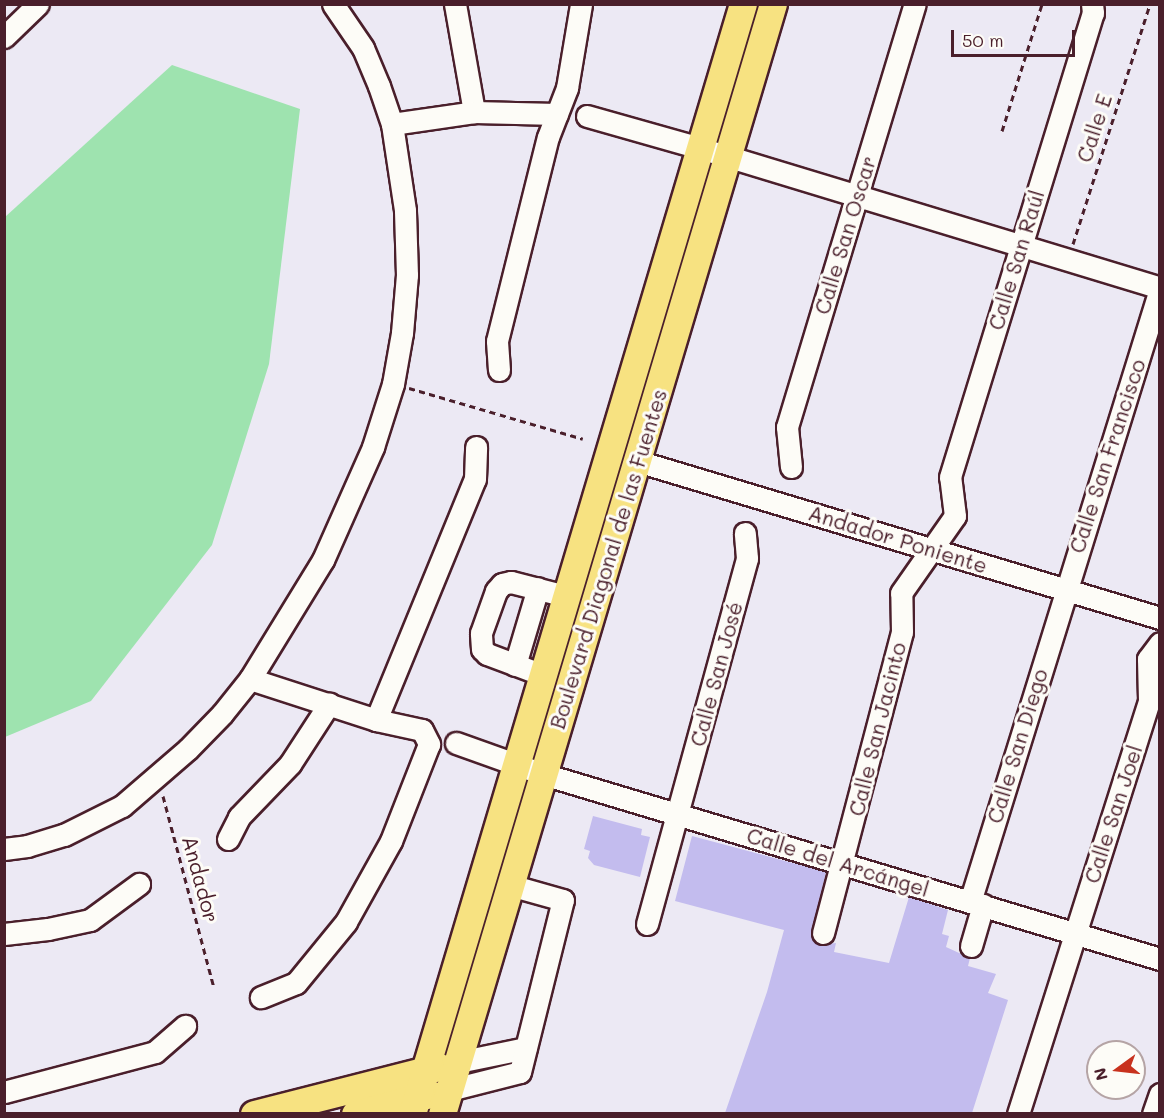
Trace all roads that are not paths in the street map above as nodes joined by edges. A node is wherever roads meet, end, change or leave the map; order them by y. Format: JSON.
{"nodes":[{"id":1,"x":39,"y":4,"type":"edge"},
{"id":2,"x":333,"y":4,"type":"edge"},
{"id":3,"x":455,"y":4,"type":"edge"},
{"id":4,"x":581,"y":4,"type":"edge"},
{"id":5,"x":743,"y":4,"type":"edge"},
{"id":6,"x":773,"y":4,"type":"edge"},
{"id":7,"x":915,"y":4,"type":"edge"},
{"id":8,"x":1092,"y":4,"type":"edge"},
{"id":9,"x":4,"y":37,"type":"edge"},
{"id":10,"x":474,"y":112,"type":"junction"},
{"id":11,"x":556,"y":114,"type":"junction"},
{"id":12,"x":587,"y":116,"type":"dead end"},
{"id":13,"x":392,"y":124,"type":"junction"},
{"id":14,"x":700,"y":148,"type":"junction"},
{"id":15,"x":727,"y":156,"type":"junction"},
{"id":16,"x":857,"y":196,"type":"junction"},
{"id":17,"x":1020,"y":246,"type":"junction"},
{"id":18,"x":1160,"y":289,"type":"edge"},
{"id":19,"x":499,"y":370,"type":"dead end"},
{"id":20,"x":476,"y":447,"type":"dead end"},
{"id":21,"x":637,"y":462,"type":"junction"},
{"id":22,"x":791,"y":467,"type":"dead end"},
{"id":23,"x":745,"y":532,"type":"dead end"},
{"id":24,"x":932,"y":549,"type":"junction"},
{"id":25,"x":538,"y":588,"type":"junction"},
{"id":26,"x":1065,"y":589,"type":"junction"},
{"id":27,"x":566,"y":596,"type":"junction"},
{"id":28,"x":1160,"y":618,"type":"edge"},
{"id":29,"x":1154,"y":651,"type":"edge"},
{"id":30,"x":515,"y":665,"type":"junction"},
{"id":31,"x":543,"y":675,"type":"junction"},
{"id":32,"x":250,"y":679,"type":"junction"},
{"id":33,"x":329,"y":704,"type":"junction"},
{"id":34,"x":376,"y":720,"type":"junction"},
{"id":35,"x":456,"y":743,"type":"dead end"},
{"id":36,"x":516,"y":765,"type":"junction"},
{"id":37,"x":543,"y":774,"type":"junction"},
{"id":38,"x":679,"y":814,"type":"junction"},
{"id":39,"x":228,"y":839,"type":"dead end"},
{"id":40,"x":4,"y":849,"type":"edge"},
{"id":41,"x":843,"y":863,"type":"junction"},
{"id":42,"x":139,"y":884,"type":"dead end"},
{"id":43,"x":510,"y":885,"type":"junction"},
{"id":44,"x":976,"y":904,"type":"junction"},
{"id":45,"x":648,"y":924,"type":"dead end"},
{"id":46,"x":823,"y":933,"type":"dead end"},
{"id":47,"x":4,"y":934,"type":"edge"},
{"id":48,"x":1075,"y":934,"type":"junction"},
{"id":49,"x":971,"y":946,"type":"dead end"},
{"id":50,"x":1160,"y":959,"type":"edge"},
{"id":51,"x":261,"y":997,"type":"dead end"},
{"id":52,"x":185,"y":1026,"type":"dead end"},
{"id":53,"x":526,"y":1048,"type":"junction"},
{"id":54,"x":458,"y":1062,"type":"junction"},
{"id":55,"x":425,"y":1070,"type":"junction"},
{"id":56,"x":4,"y":1092,"type":"edge"},
{"id":57,"x":1160,"y":1094,"type":"edge"},
{"id":58,"x":446,"y":1102,"type":"edge"},
{"id":59,"x":415,"y":1105,"type":"edge"},
{"id":60,"x":254,"y":1113,"type":"edge"},
{"id":61,"x":355,"y":1113,"type":"edge"},
{"id":62,"x":1018,"y":1113,"type":"edge"},
{"id":63,"x":1153,"y":1113,"type":"edge"}],
"edges":[{"from":1,"to":9,"type":"street"},
{"from":2,"to":13,"type":"street"},
{"from":3,"to":10,"type":"street"},
{"from":4,"to":11,"type":"street"},
{"from":5,"to":14,"type":"main road","name":"Boulevard Diagonal de las Fuentes"},
{"from":6,"to":15,"type":"main road","name":"Boulevard Diagonal de las Fuentes"},
{"from":7,"to":16,"type":"street","name":"Calle San Oscar"},
{"from":8,"to":17,"type":"street","name":"Calle San Raúl"},
{"from":10,"to":11,"type":"street"},
{"from":10,"to":13,"type":"street"},
{"from":11,"to":19,"type":"street"},
{"from":12,"to":14,"type":"street"},
{"from":13,"to":32,"type":"street"},
{"from":14,"to":15,"type":"street"},
{"from":14,"to":27,"type":"main road","name":"Boulevard Diagonal de las Fuentes"},
{"from":15,"to":16,"type":"street"},
{"from":15,"to":21,"type":"main road","name":"Boulevard Diagonal de las Fuentes"},
{"from":16,"to":17,"type":"street"},
{"from":16,"to":22,"type":"street","name":"Calle San Oscar"},
{"from":17,"to":18,"type":"street"},
{"from":17,"to":24,"type":"street","name":"Calle San Raúl"},
{"from":18,"to":26,"type":"street","name":"Calle San Francisco"},
{"from":20,"to":34,"type":"street"},
{"from":21,"to":24,"type":"street","name":"Andador Poniente"},
{"from":21,"to":37,"type":"main road","name":"Boulevard Diagonal de las Fuentes"},
{"from":23,"to":38,"type":"street","name":"Calle San José"},
{"from":24,"to":26,"type":"street","name":"Andador Poniente"},
{"from":24,"to":41,"type":"street","name":"Calle San Jacinto"},
{"from":25,"to":27,"type":"street"},
{"from":25,"to":30,"type":"street"},
{"from":25,"to":30,"type":"street"},
{"from":26,"to":28,"type":"street","name":"Andador Poniente"},
{"from":26,"to":44,"type":"street","name":"Calle San Diego"},
{"from":27,"to":31,"type":"main road","name":"Boulevard Diagonal de las Fuentes"},
{"from":29,"to":48,"type":"street","name":"Calle San Joel"},
{"from":30,"to":31,"type":"street"},
{"from":31,"to":36,"type":"main road","name":"Boulevard Diagonal de las Fuentes"},
{"from":32,"to":33,"type":"street"},
{"from":32,"to":40,"type":"street"},
{"from":33,"to":34,"type":"street"},
{"from":33,"to":39,"type":"street"},
{"from":34,"to":51,"type":"street"},
{"from":35,"to":36,"type":"street","name":"Calle del Arcángel"},
{"from":36,"to":37,"type":"street","name":"Calle del Arcángel"},
{"from":36,"to":55,"type":"main road","name":"Boulevard Diagonal de las Fuentes"},
{"from":37,"to":38,"type":"street","name":"Calle del Arcángel"},
{"from":37,"to":43,"type":"main road","name":"Boulevard Diagonal de las Fuentes"},
{"from":38,"to":41,"type":"street","name":"Calle del Arcángel"},
{"from":38,"to":45,"type":"street","name":"Calle San José"},
{"from":41,"to":44,"type":"street","name":"Calle del Arcángel"},
{"from":41,"to":46,"type":"street","name":"Calle San Jacinto"},
{"from":42,"to":47,"type":"street"},
{"from":43,"to":53,"type":"street"},
{"from":43,"to":54,"type":"main road","name":"Boulevard Diagonal de las Fuentes"},
{"from":44,"to":48,"type":"street","name":"Calle del Arcángel"},
{"from":44,"to":49,"type":"street","name":"Calle San Diego"},
{"from":48,"to":50,"type":"street","name":"Calle del Arcángel"},
{"from":48,"to":62,"type":"street","name":"Calle San Joel"},
{"from":52,"to":56,"type":"street"},
{"from":53,"to":54,"type":"street"},
{"from":53,"to":58,"type":"street"},
{"from":54,"to":55,"type":"main road"},
{"from":54,"to":58,"type":"main road","name":"Boulevard Diagonal de las Fuentes"},
{"from":55,"to":59,"type":"main road","name":"Boulevard Diagonal de las Fuentes"},
{"from":55,"to":60,"type":"main road"},
{"from":57,"to":63,"type":"street"},
{"from":58,"to":59,"type":"main road"},
{"from":59,"to":61,"type":"main road"}]}
